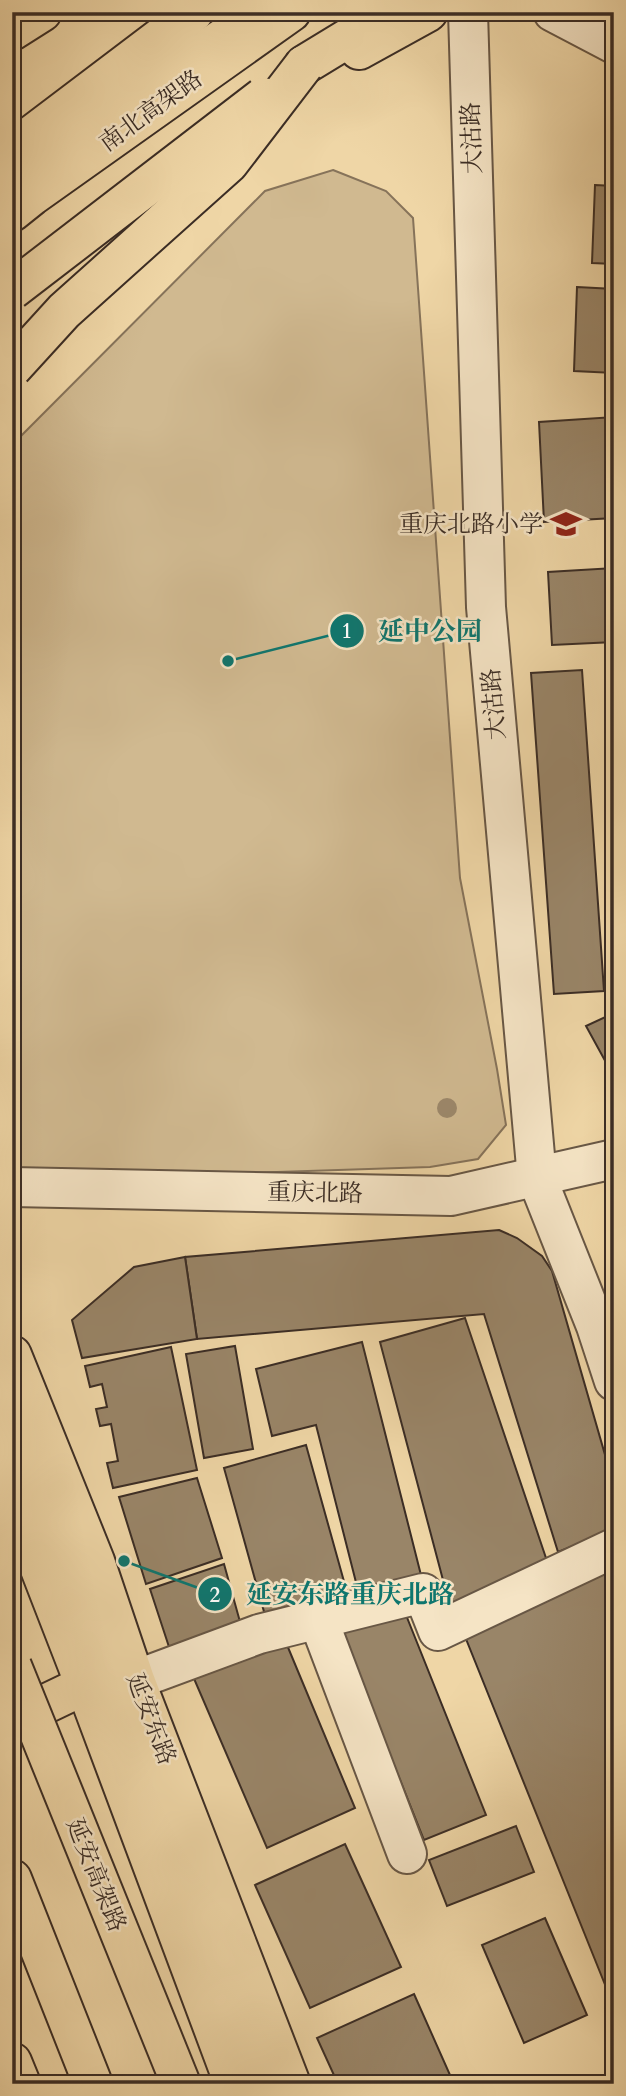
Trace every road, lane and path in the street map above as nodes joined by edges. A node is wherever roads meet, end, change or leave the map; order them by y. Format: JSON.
{"nodes":[{"id":1,"x":36,"y":12,"type":"edge"},
{"id":2,"x":43,"y":12,"type":"edge"},
{"id":3,"x":194,"y":12,"type":"edge"},
{"id":4,"x":261,"y":12,"type":"edge"},
{"id":5,"x":290,"y":12,"type":"edge"},
{"id":6,"x":391,"y":12,"type":"edge"},
{"id":7,"x":428,"y":12,"type":"edge"},
{"id":8,"x":468,"y":12,"type":"edge"},
{"id":9,"x":553,"y":12,"type":"edge"},
{"id":10,"x":12,"y":30,"type":"edge"},
{"id":11,"x":614,"y":44,"type":"edge"},
{"id":12,"x":304,"y":65,"type":"junction"},
{"id":13,"x":12,"y":150,"type":"edge"},
{"id":14,"x":12,"y":189,"type":"edge"},
{"id":15,"x":12,"y":212,"type":"edge"},
{"id":16,"x":12,"y":278,"type":"edge"},
{"id":17,"x":12,"y":290,"type":"edge"},
{"id":18,"x":12,"y":368,"type":"edge"},
{"id":19,"x":614,"y":1159,"type":"edge"},
{"id":20,"x":537,"y":1178,"type":"junction"},
{"id":21,"x":12,"y":1187,"type":"edge"},
{"id":22,"x":12,"y":1354,"type":"edge"},
{"id":23,"x":614,"y":1381,"type":"edge"},
{"id":24,"x":12,"y":1409,"type":"edge"},
{"id":25,"x":12,"y":1497,"type":"edge"},
{"id":26,"x":614,"y":1548,"type":"edge"},
{"id":27,"x":318,"y":1619,"type":"junction"},
{"id":28,"x":12,"y":1666,"type":"edge"},
{"id":29,"x":135,"y":1681,"type":"junction"},
{"id":30,"x":85,"y":1685,"type":"junction"},
{"id":31,"x":12,"y":1720,"type":"edge"},
{"id":32,"x":407,"y":1854,"type":"dead end"},
{"id":33,"x":12,"y":1879,"type":"edge"},
{"id":34,"x":12,"y":1900,"type":"edge"},
{"id":35,"x":12,"y":2062,"type":"edge"},
{"id":36,"x":21,"y":2084,"type":"edge"},
{"id":37,"x":92,"y":2084,"type":"edge"},
{"id":38,"x":181,"y":2084,"type":"edge"},
{"id":39,"x":234,"y":2084,"type":"edge"},
{"id":40,"x":264,"y":2084,"type":"edge"},
{"id":41,"x":291,"y":2084,"type":"edge"}],
"edges":[{"from":1,"to":10,"type":"main road"},
{"from":2,"to":10,"type":"main road"},
{"from":3,"to":13,"type":"main road"},
{"from":4,"to":14,"type":"main road"},
{"from":5,"to":15,"type":"main road","name":"南北高架路"},
{"from":6,"to":12,"type":"main road"},
{"from":7,"to":16,"type":"main road"},
{"from":8,"to":20,"type":"street","name":"大沽路"},
{"from":9,"to":11,"type":"street"},
{"from":12,"to":17,"type":"main road","bridge":true},
{"from":12,"to":18,"type":"main road","bridge":true},
{"from":19,"to":20,"type":"street","name":"重庆北路"},
{"from":20,"to":21,"type":"street","name":"重庆北路"},
{"from":20,"to":23,"type":"street","name":"大沽路"},
{"from":22,"to":29,"type":"main road","name":"延安东路"},
{"from":24,"to":40,"type":"main road"},
{"from":25,"to":30,"type":"main road","name":"延安东路"},
{"from":26,"to":27,"type":"street"},
{"from":27,"to":29,"type":"street"},
{"from":27,"to":32,"type":"street"},
{"from":28,"to":38,"type":"main road","name":"延安高架路","bridge":true},
{"from":29,"to":41,"type":"main road","name":"延安东路"},
{"from":30,"to":31,"type":"main road"},
{"from":30,"to":39,"type":"main road","name":"延安东路"},
{"from":33,"to":37,"type":"main road"},
{"from":34,"to":37,"type":"main road"},
{"from":35,"to":36,"type":"main road"}]}
